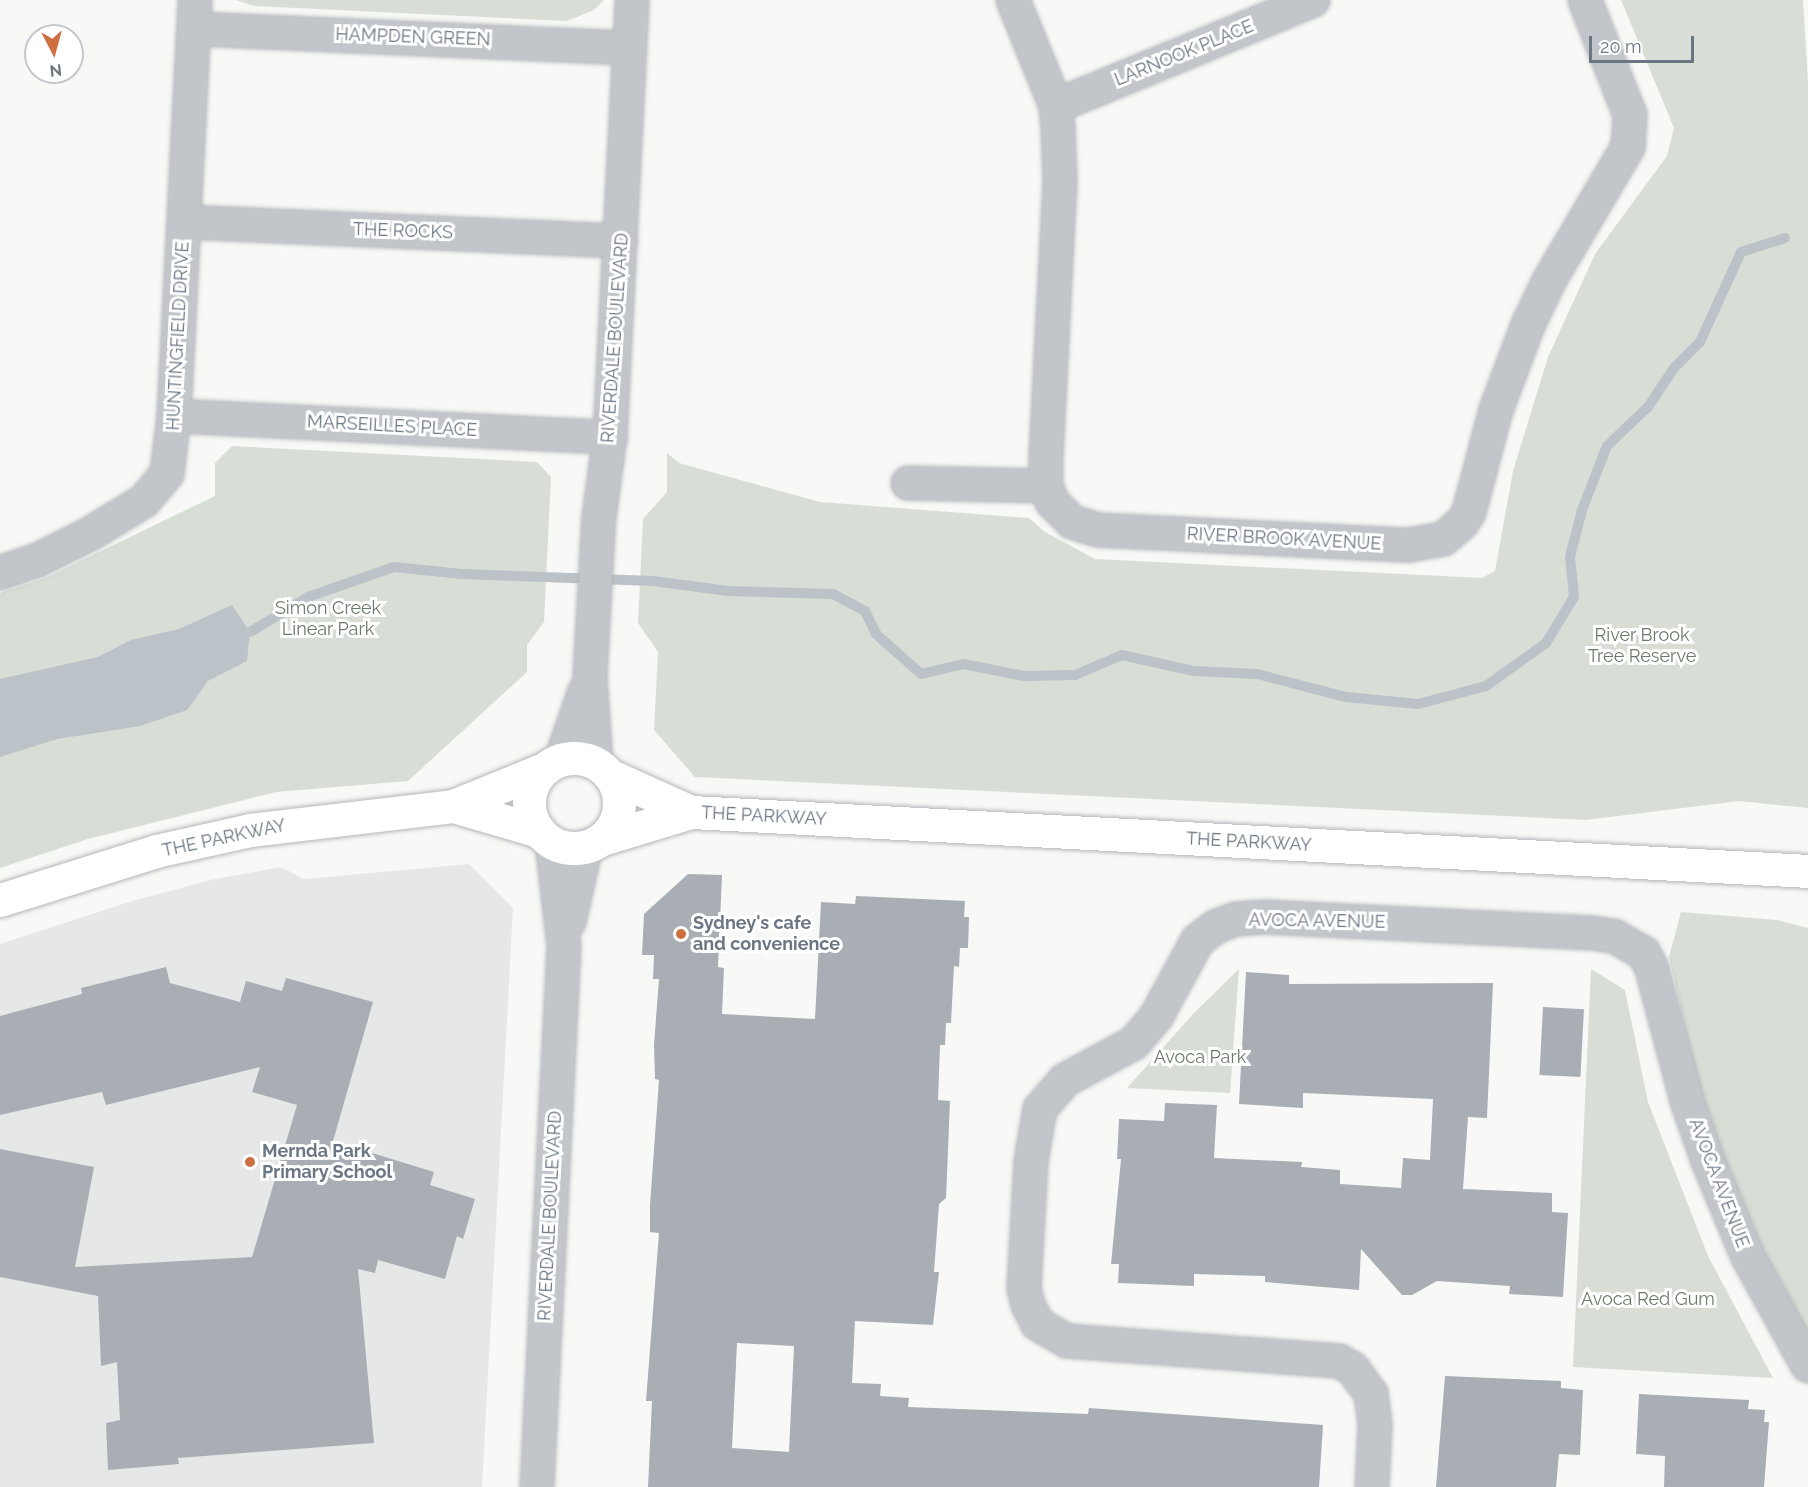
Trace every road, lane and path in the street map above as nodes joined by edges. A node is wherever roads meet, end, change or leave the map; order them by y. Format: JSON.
{"nodes":[{"id":1,"x":632,"y":0,"type":"edge"},
{"id":2,"x":1013,"y":0,"type":"edge"},
{"id":3,"x":1313,"y":0,"type":"edge"},
{"id":4,"x":1585,"y":0,"type":"edge"},
{"id":5,"x":195,"y":15,"type":"edge"},
{"id":6,"x":630,"y":48,"type":"junction"},
{"id":7,"x":1056,"y":106,"type":"junction"},
{"id":8,"x":184,"y":222,"type":"junction"},
{"id":9,"x":621,"y":241,"type":"junction"},
{"id":10,"x":174,"y":416,"type":"junction"},
{"id":11,"x":610,"y":437,"type":"junction"},
{"id":12,"x":908,"y":483,"type":"dead end"},
{"id":13,"x":1046,"y":486,"type":"junction"},
{"id":14,"x":0,"y":573,"type":"edge"},
{"id":15,"x":590,"y":676,"type":"junction"},
{"id":16,"x":554,"y":764,"type":"junction"},
{"id":17,"x":603,"y":770,"type":"junction"},
{"id":18,"x":453,"y":806,"type":"junction"},
{"id":19,"x":691,"y":812,"type":"junction"},
{"id":20,"x":545,"y":837,"type":"junction"},
{"id":21,"x":594,"y":842,"type":"junction"},
{"id":22,"x":1808,"y":871,"type":"edge"},
{"id":23,"x":0,"y":900,"type":"edge"},
{"id":24,"x":564,"y":946,"type":"junction"},
{"id":25,"x":1808,"y":1366,"type":"edge"},
{"id":26,"x":537,"y":1487,"type":"edge"},
{"id":27,"x":1372,"y":1487,"type":"edge"}],
"edges":[{"from":1,"to":6,"type":"street","name":"RIVERDALE BOULEVARD"},
{"from":2,"to":7,"type":"street"},
{"from":3,"to":7,"type":"street","name":"LARNOOK PLACE"},
{"from":4,"to":13,"type":"street","name":"RIVER BROOK AVENUE"},
{"from":5,"to":6,"type":"street","name":"HAMPDEN GREEN"},
{"from":5,"to":8,"type":"street","name":"HUNTINGFIELD DRIVE"},
{"from":6,"to":9,"type":"street","name":"RIVERDALE BOULEVARD"},
{"from":7,"to":13,"type":"street"},
{"from":8,"to":9,"type":"street","name":"THE ROCKS"},
{"from":8,"to":10,"type":"street","name":"HUNTINGFIELD DRIVE"},
{"from":9,"to":11,"type":"street","name":"RIVERDALE BOULEVARD"},
{"from":10,"to":11,"type":"street","name":"MARSEILLES PLACE"},
{"from":10,"to":14,"type":"street","name":"HUNTINGFIELD DRIVE"},
{"from":11,"to":15,"type":"street","name":"RIVERDALE BOULEVARD"},
{"from":12,"to":13,"type":"street"},
{"from":15,"to":16,"type":"street","name":"RIVERDALE BOULEVARD"},
{"from":15,"to":17,"type":"street","name":"RIVERDALE BOULEVARD"},
{"from":16,"to":17,"type":"street"},
{"from":16,"to":18,"type":"street","name":"THE PARKWAY"},
{"from":16,"to":20,"type":"street"},
{"from":17,"to":19,"type":"street","name":"THE PARKWAY"},
{"from":17,"to":21,"type":"street"},
{"from":18,"to":20,"type":"street","name":"THE PARKWAY"},
{"from":18,"to":23,"type":"street","name":"THE PARKWAY"},
{"from":19,"to":21,"type":"street","name":"THE PARKWAY"},
{"from":19,"to":22,"type":"street","name":"THE PARKWAY"},
{"from":20,"to":21,"type":"street"},
{"from":20,"to":24,"type":"street","name":"RIVERDALE BOULEVARD"},
{"from":21,"to":24,"type":"street","name":"RIVERDALE BOULEVARD"},
{"from":24,"to":26,"type":"street","name":"RIVERDALE BOULEVARD"},
{"from":25,"to":27,"type":"street","name":"AVOCA AVENUE"}]}
